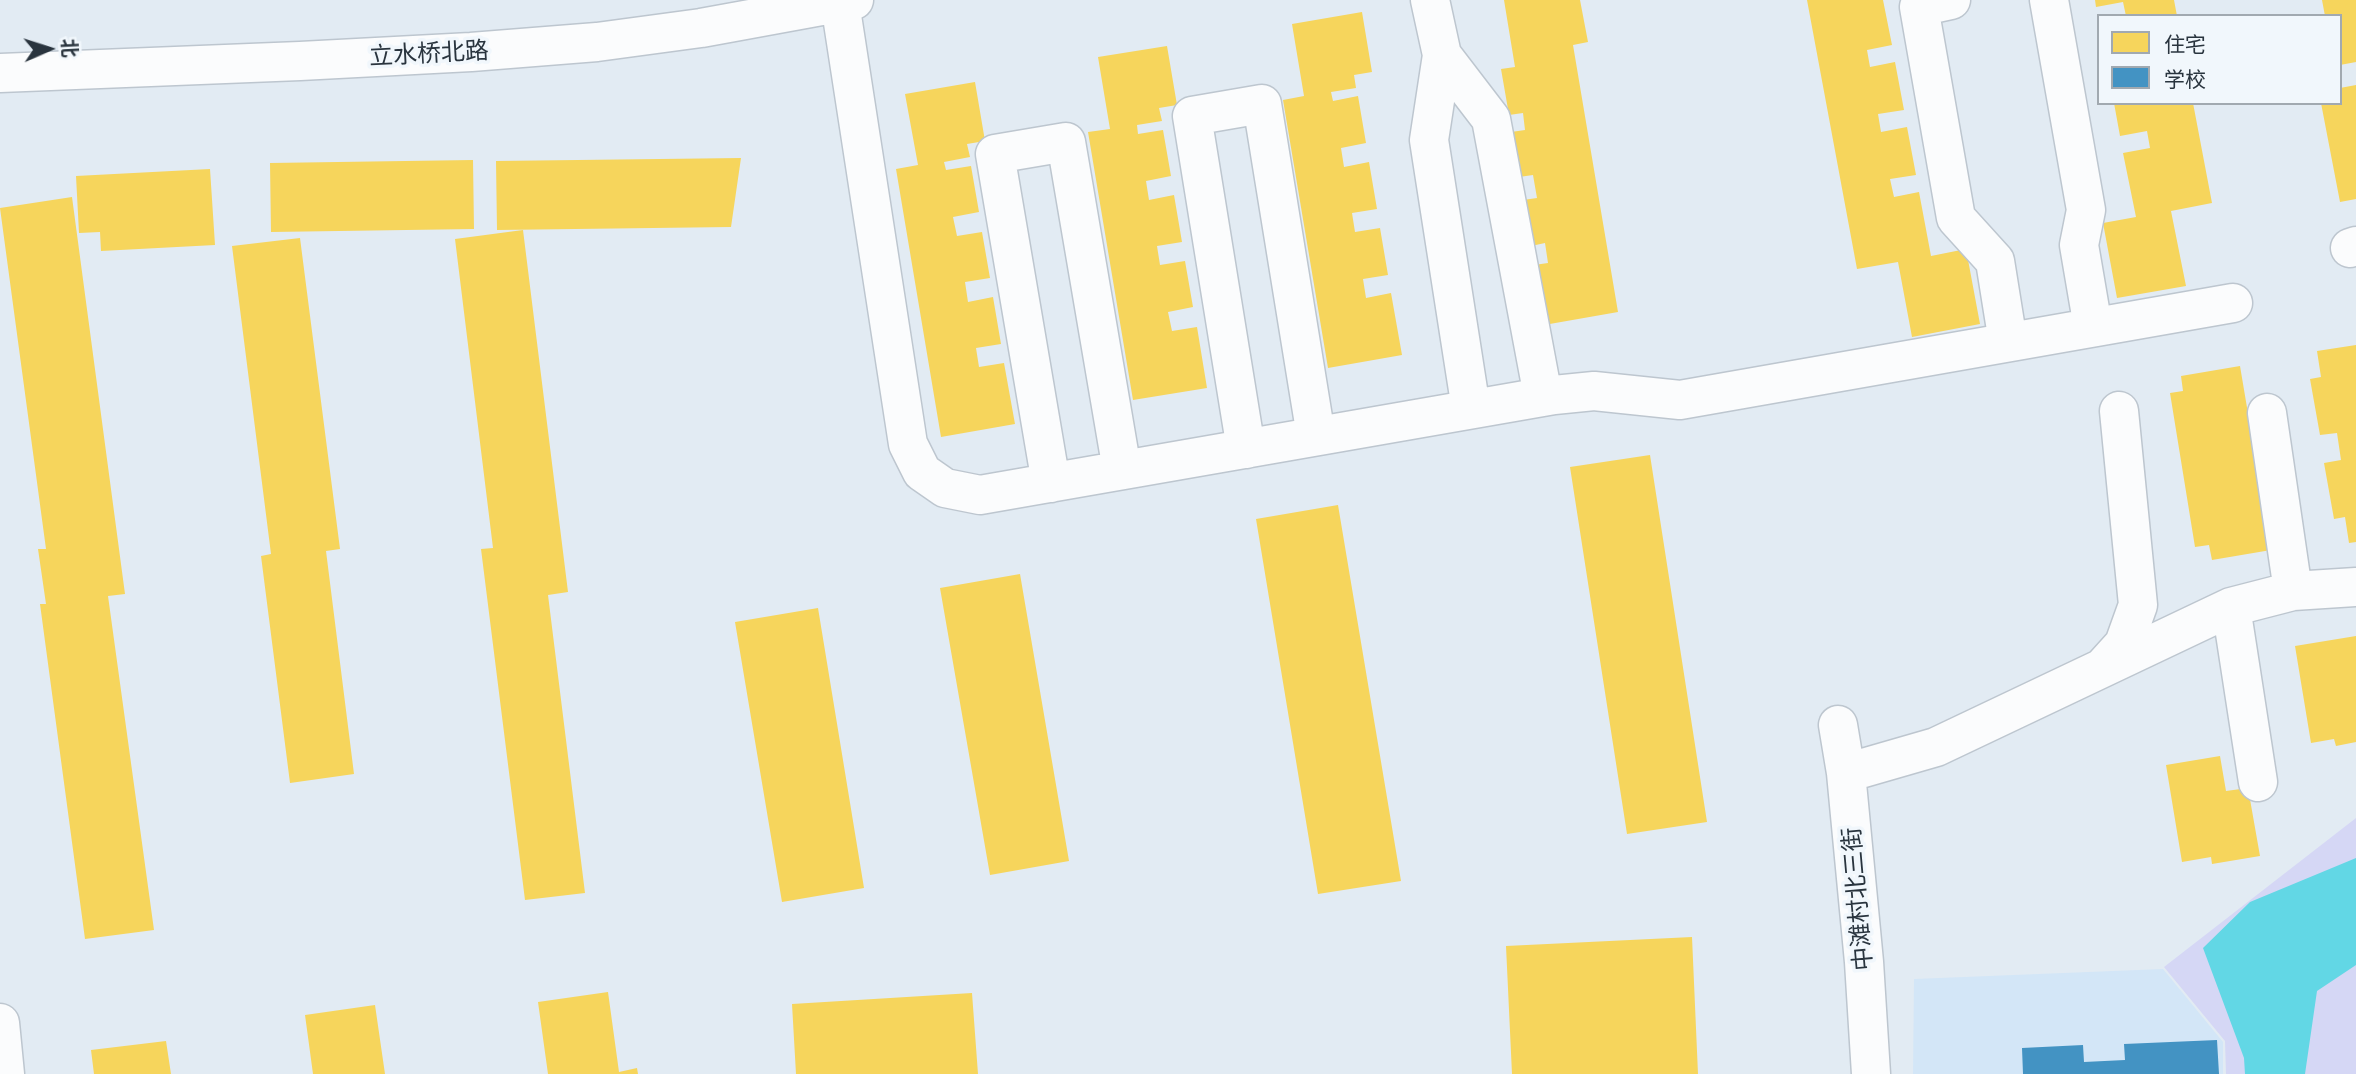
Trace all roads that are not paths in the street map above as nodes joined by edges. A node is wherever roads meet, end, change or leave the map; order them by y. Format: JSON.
{"nodes":[{"id":1,"x":1430,"y":0,"type":"edge"},
{"id":2,"x":1951,"y":0,"type":"edge"},
{"id":3,"x":2049,"y":0,"type":"edge"},
{"id":4,"x":847,"y":1,"type":"edge"},
{"id":5,"x":1442,"y":55,"type":"junction"},
{"id":6,"x":0,"y":72,"type":"edge"},
{"id":7,"x":2233,"y":303,"type":"dead end"},
{"id":8,"x":2093,"y":327,"type":"junction"},
{"id":9,"x":2008,"y":342,"type":"junction"},
{"id":10,"x":1543,"y":397,"type":"junction"},
{"id":11,"x":1471,"y":409,"type":"junction"},
{"id":12,"x":2119,"y":411,"type":"dead end"},
{"id":13,"x":2267,"y":413,"type":"dead end"},
{"id":14,"x":1316,"y":436,"type":"junction"},
{"id":15,"x":1246,"y":449,"type":"junction"},
{"id":16,"x":1122,"y":470,"type":"junction"},
{"id":17,"x":1051,"y":483,"type":"junction"},
{"id":18,"x":2356,"y":587,"type":"edge"},
{"id":19,"x":2293,"y":592,"type":"junction"},
{"id":20,"x":2231,"y":607,"type":"junction"},
{"id":21,"x":2105,"y":665,"type":"junction"},
{"id":22,"x":1838,"y":726,"type":"dead end"},
{"id":23,"x":1846,"y":773,"type":"junction"},
{"id":24,"x":2258,"y":782,"type":"dead end"},
{"id":25,"x":0,"y":1023,"type":"edge"},
{"id":26,"x":5,"y":1074,"type":"edge"},
{"id":27,"x":1871,"y":1074,"type":"edge"}],
"edges":[{"from":1,"to":5,"type":"street"},
{"from":2,"to":9,"type":"street"},
{"from":3,"to":8,"type":"street"},
{"from":4,"to":6,"type":"street","name":"立水桥北路"},
{"from":4,"to":17,"type":"street"},
{"from":5,"to":10,"type":"street"},
{"from":5,"to":11,"type":"street"},
{"from":7,"to":8,"type":"street"},
{"from":8,"to":9,"type":"street"},
{"from":9,"to":10,"type":"street"},
{"from":10,"to":11,"type":"street"},
{"from":11,"to":14,"type":"street"},
{"from":12,"to":21,"type":"street"},
{"from":13,"to":19,"type":"street"},
{"from":14,"to":15,"type":"street"},
{"from":14,"to":15,"type":"street"},
{"from":15,"to":16,"type":"street"},
{"from":16,"to":17,"type":"street"},
{"from":16,"to":17,"type":"street"},
{"from":18,"to":19,"type":"street"},
{"from":19,"to":20,"type":"street"},
{"from":20,"to":21,"type":"street"},
{"from":20,"to":24,"type":"street"},
{"from":21,"to":23,"type":"street"},
{"from":22,"to":23,"type":"street","name":"中滩村北三街"},
{"from":23,"to":27,"type":"street","name":"中滩村北三街"},
{"from":25,"to":26,"type":"street"}]}
